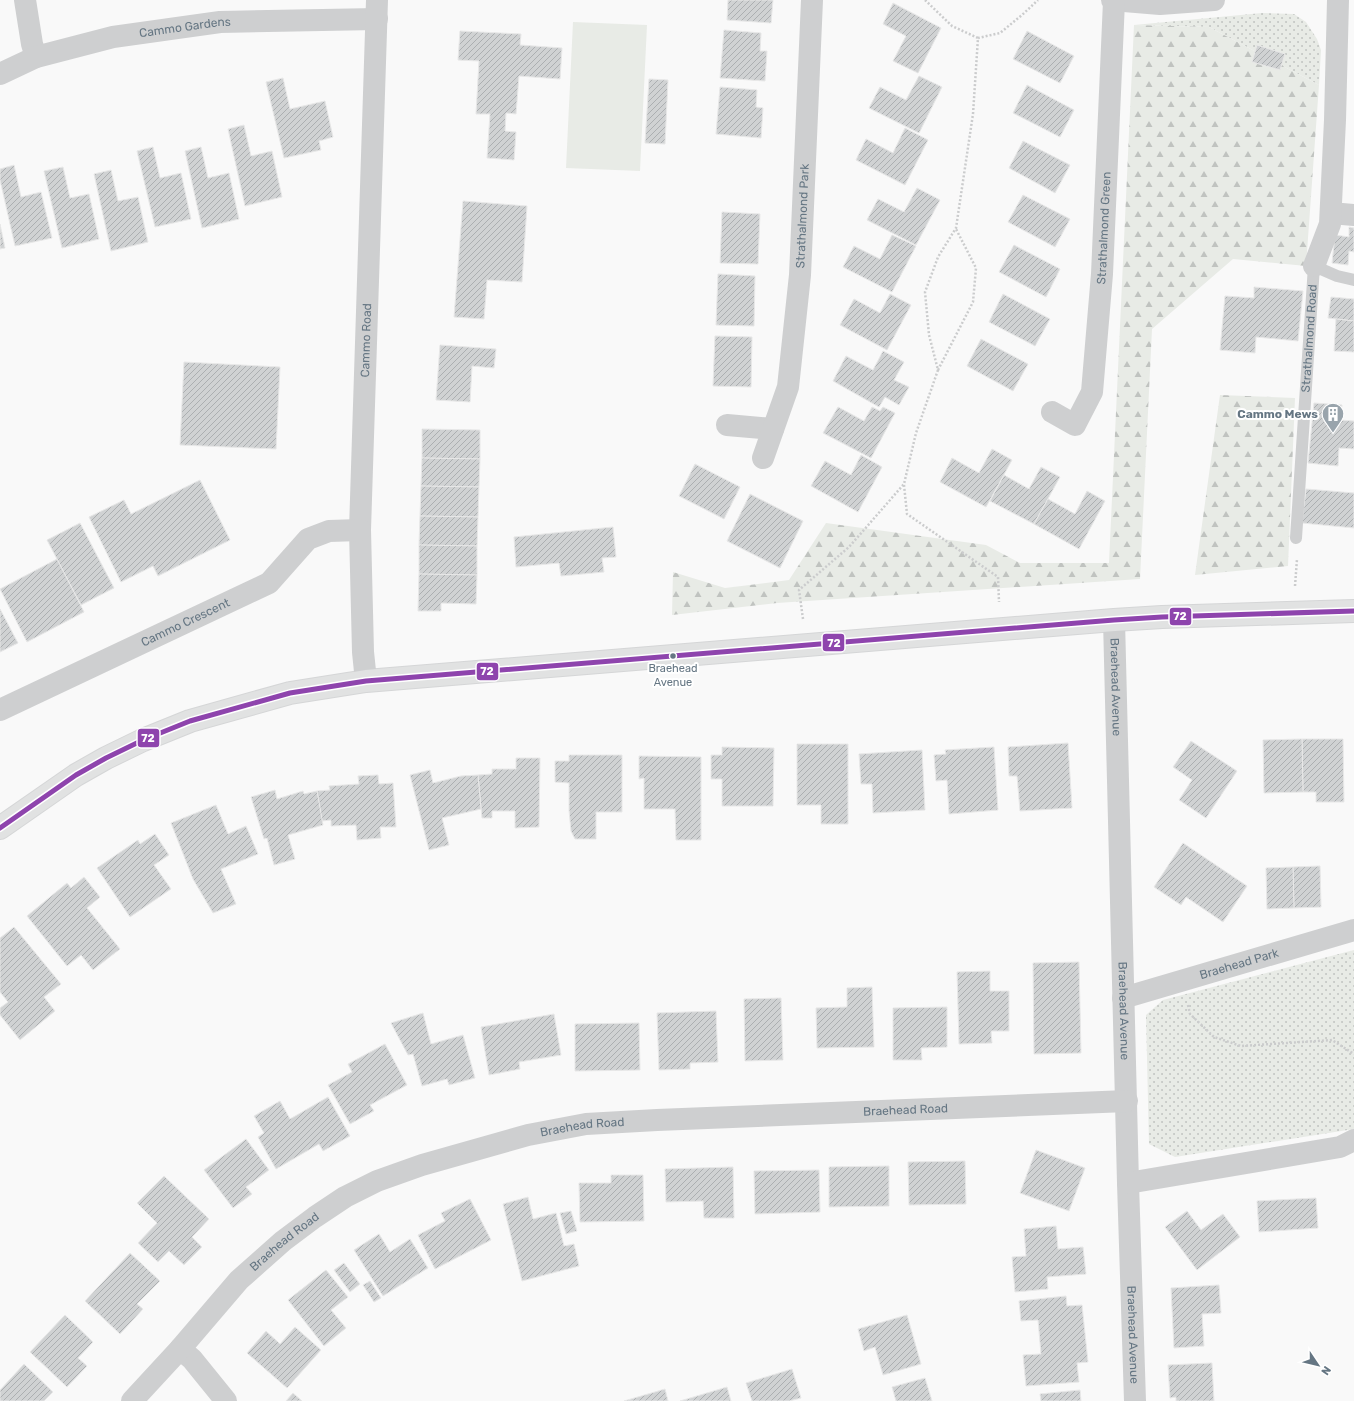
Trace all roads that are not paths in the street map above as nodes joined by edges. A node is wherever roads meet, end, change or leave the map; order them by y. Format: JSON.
{"nodes":[{"id":1,"x":25,"y":0,"type":"edge"},
{"id":2,"x":812,"y":0,"type":"edge"},
{"id":3,"x":1113,"y":0,"type":"edge"},
{"id":4,"x":1338,"y":0,"type":"edge"},
{"id":5,"x":1201,"y":1,"type":"edge"},
{"id":6,"x":377,"y":10,"type":"edge"},
{"id":7,"x":36,"y":57,"type":"junction"},
{"id":8,"x":0,"y":74,"type":"edge"},
{"id":9,"x":1330,"y":212,"type":"junction"},
{"id":10,"x":1354,"y":215,"type":"edge"},
{"id":11,"x":1314,"y":266,"type":"junction"},
{"id":12,"x":1354,"y":280,"type":"edge"},
{"id":13,"x":1052,"y":412,"type":"dead end"},
{"id":14,"x":726,"y":425,"type":"dead end"},
{"id":15,"x":773,"y":429,"type":"junction"},
{"id":16,"x":763,"y":458,"type":"dead end"},
{"id":17,"x":360,"y":530,"type":"junction"},
{"id":18,"x":1296,"y":538,"type":"road end"},
{"id":19,"x":1354,"y":611,"type":"edge"},
{"id":20,"x":1114,"y":620,"type":"junction"},
{"id":21,"x":366,"y":682,"type":"junction"},
{"id":22,"x":0,"y":710,"type":"edge"},
{"id":23,"x":0,"y":828,"type":"edge"},
{"id":24,"x":1354,"y":930,"type":"edge"},
{"id":25,"x":1123,"y":998,"type":"junction"},
{"id":26,"x":1127,"y":1102,"type":"junction"},
{"id":27,"x":1354,"y":1140,"type":"edge"},
{"id":28,"x":1128,"y":1183,"type":"junction"},
{"id":29,"x":180,"y":1349,"type":"junction"},
{"id":30,"x":132,"y":1401,"type":"edge"},
{"id":31,"x":226,"y":1401,"type":"edge"},
{"id":32,"x":1135,"y":1401,"type":"edge"}],
"edges":[{"from":1,"to":7,"type":"street"},
{"from":2,"to":15,"type":"street","name":"Strathalmond Park"},
{"from":3,"to":5,"type":"street","name":"Strathalmond Green"},
{"from":3,"to":13,"type":"street","name":"Strathalmond Green"},
{"from":4,"to":9,"type":"street","name":"Strathalmond Road"},
{"from":6,"to":7,"type":"street","name":"Cammo Gardens"},
{"from":6,"to":17,"type":"street","name":"Cammo Road"},
{"from":7,"to":8,"type":"street","name":"Cammo Gardens"},
{"from":9,"to":10,"type":"street"},
{"from":9,"to":11,"type":"street","name":"Strathalmond Road"},
{"from":11,"to":12,"type":"lane"},
{"from":11,"to":18,"type":"lane","name":"Strathalmond Road"},
{"from":14,"to":15,"type":"street"},
{"from":15,"to":16,"type":"street","name":"Strathalmond Park"},
{"from":17,"to":21,"type":"street","name":"Cammo Road"},
{"from":17,"to":22,"type":"street","name":"Cammo Crescent"},
{"from":19,"to":20,"type":"main road"},
{"from":20,"to":21,"type":"main road"},
{"from":20,"to":25,"type":"street","name":"Braehead Avenue"},
{"from":21,"to":23,"type":"main road"},
{"from":24,"to":25,"type":"street","name":"Braehead Park"},
{"from":25,"to":26,"type":"street","name":"Braehead Avenue"},
{"from":26,"to":28,"type":"street","name":"Braehead Avenue"},
{"from":26,"to":29,"type":"street","name":"Braehead Road"},
{"from":27,"to":28,"type":"street"},
{"from":28,"to":32,"type":"street","name":"Braehead Avenue"},
{"from":29,"to":30,"type":"street","name":"Braehead Road"},
{"from":29,"to":31,"type":"street"}]}
